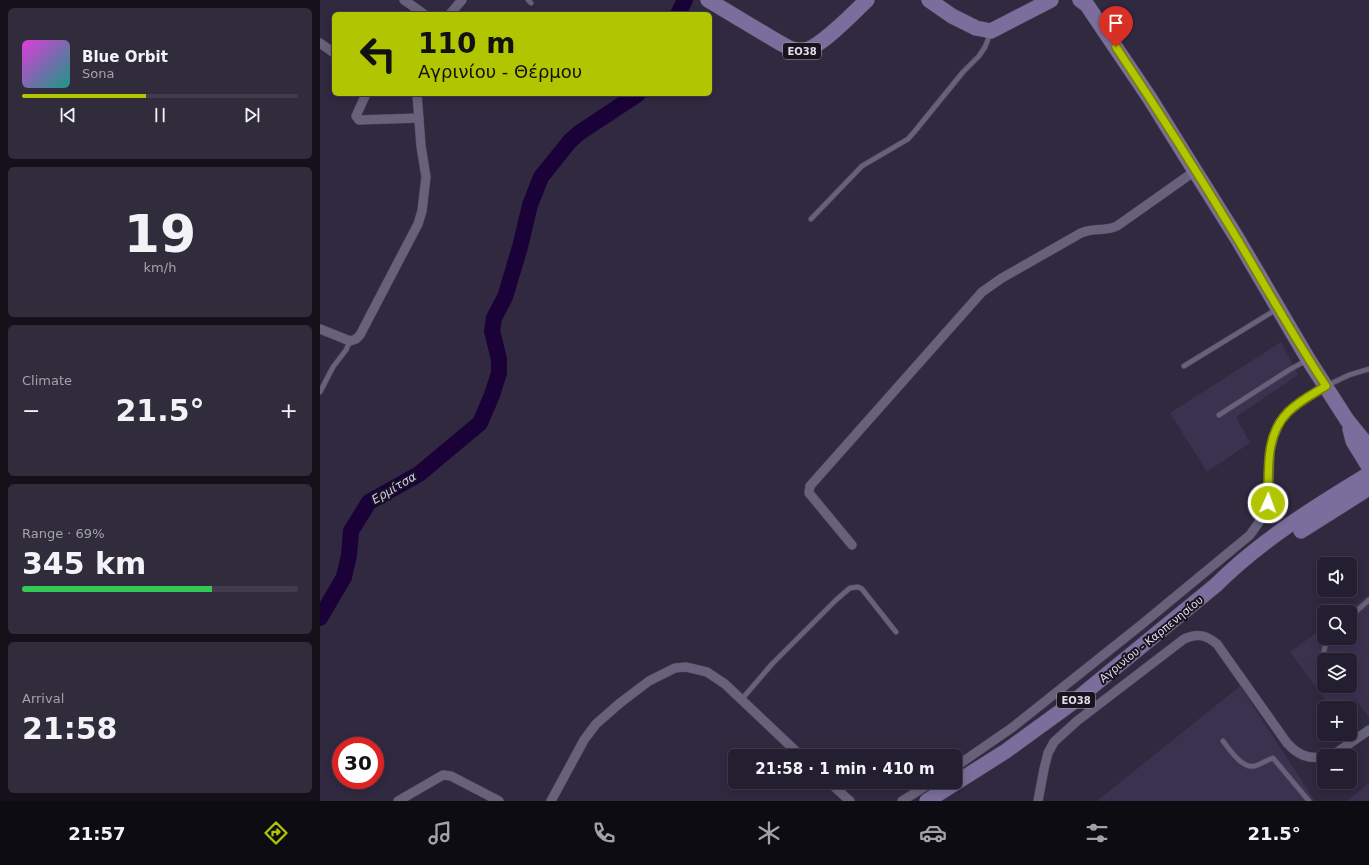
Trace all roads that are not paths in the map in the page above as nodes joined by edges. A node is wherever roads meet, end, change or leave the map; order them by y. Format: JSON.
{"nodes":[{"id":1,"x":404,"y":0,"type":"edge"},
{"id":2,"x":462,"y":0,"type":"edge"},
{"id":3,"x":708,"y":0,"type":"edge"},
{"id":4,"x":866,"y":0,"type":"edge"},
{"id":5,"x":929,"y":0,"type":"edge"},
{"id":6,"x":1051,"y":0,"type":"edge"},
{"id":7,"x":1080,"y":0,"type":"edge"},
{"id":8,"x":421,"y":12,"type":"edge"},
{"id":9,"x":452,"y":12,"type":"edge"},
{"id":10,"x":991,"y":31,"type":"junction"},
{"id":11,"x":320,"y":43,"type":"edge"},
{"id":12,"x":332,"y":52,"type":"edge"},
{"id":13,"x":365,"y":96,"type":"edge"},
{"id":14,"x":418,"y":96,"type":"edge"},
{"id":15,"x":419,"y":118,"type":"junction"},
{"id":16,"x":1195,"y":171,"type":"junction"},
{"id":17,"x":811,"y":219,"type":"dead end"},
{"id":18,"x":1278,"y":308,"type":"junction"},
{"id":19,"x":320,"y":329,"type":"edge"},
{"id":20,"x":350,"y":341,"type":"junction"},
{"id":21,"x":1308,"y":359,"type":"junction"},
{"id":22,"x":1184,"y":366,"type":"dead end"},
{"id":23,"x":1369,"y":369,"type":"edge"},
{"id":24,"x":1326,"y":386,"type":"junction"},
{"id":25,"x":320,"y":392,"type":"edge"},
{"id":26,"x":1219,"y":415,"type":"dead end"},
{"id":27,"x":1347,"y":420,"type":"junction"},
{"id":28,"x":1367,"y":443,"type":"edge"},
{"id":29,"x":1369,"y":467,"type":"edge"},
{"id":30,"x":1369,"y":474,"type":"edge"},
{"id":31,"x":1369,"y":488,"type":"edge"},
{"id":32,"x":1369,"y":498,"type":"edge"},
{"id":33,"x":1349,"y":500,"type":"junction"},
{"id":34,"x":852,"y":545,"type":"dead end"},
{"id":35,"x":1216,"y":585,"type":"junction"},
{"id":36,"x":1369,"y":600,"type":"edge"},
{"id":37,"x":1357,"y":611,"type":"edge"},
{"id":38,"x":896,"y":632,"type":"dead end"},
{"id":39,"x":742,"y":699,"type":"junction"},
{"id":40,"x":1369,"y":730,"type":"edge"},
{"id":41,"x":1223,"y":741,"type":"dead end"},
{"id":42,"x":794,"y":749,"type":"edge"},
{"id":43,"x":1342,"y":749,"type":"edge"},
{"id":44,"x":1317,"y":757,"type":"edge"},
{"id":45,"x":962,"y":762,"type":"edge"},
{"id":46,"x":837,"y":789,"type":"edge"},
{"id":47,"x":921,"y":789,"type":"edge"},
{"id":48,"x":398,"y":801,"type":"edge"},
{"id":49,"x":500,"y":801,"type":"edge"},
{"id":50,"x":551,"y":801,"type":"edge"},
{"id":51,"x":850,"y":801,"type":"edge"},
{"id":52,"x":902,"y":801,"type":"edge"},
{"id":53,"x":927,"y":801,"type":"edge"},
{"id":54,"x":1038,"y":801,"type":"edge"},
{"id":55,"x":1309,"y":801,"type":"edge"}],
"edges":[{"from":1,"to":8,"type":"street"},
{"from":2,"to":9,"type":"street"},
{"from":3,"to":4,"type":"main road","number":"ΕΟ38"},
{"from":5,"to":10,"type":"main road"},
{"from":6,"to":10,"type":"main road"},
{"from":7,"to":16,"type":"main road"},
{"from":10,"to":17,"type":"lane"},
{"from":11,"to":12,"type":"street"},
{"from":13,"to":15,"type":"street"},
{"from":14,"to":15,"type":"street"},
{"from":15,"to":20,"type":"street"},
{"from":16,"to":18,"type":"main road"},
{"from":16,"to":34,"type":"street"},
{"from":18,"to":21,"type":"main road"},
{"from":18,"to":22,"type":"lane"},
{"from":19,"to":20,"type":"street"},
{"from":20,"to":25,"type":"lane"},
{"from":21,"to":24,"type":"main road"},
{"from":21,"to":26,"type":"lane"},
{"from":23,"to":24,"type":"lane"},
{"from":24,"to":27,"type":"main road"},
{"from":24,"to":45,"type":"street"},
{"from":27,"to":28,"type":"main road"},
{"from":27,"to":29,"type":"main road"},
{"from":30,"to":35,"type":"main road","name":"Αγρινίου - Καρπενησίου","number":"ΕΟ38"},
{"from":31,"to":33,"type":"main road","name":"Αγρινίου - Καρπενησίου","number":"ΕΟ38"},
{"from":32,"to":33,"type":"main road","number":"ΕΟ38"},
{"from":33,"to":35,"type":"main road","name":"Αγρινίου - Καρπενησίου","number":"ΕΟ38"},
{"from":35,"to":53,"type":"main road","name":"Αγρινίου - Καρπενησίου","number":"ΕΟ38"},
{"from":36,"to":37,"type":"lane"},
{"from":38,"to":39,"type":"lane"},
{"from":39,"to":42,"type":"street"},
{"from":39,"to":50,"type":"street"},
{"from":40,"to":43,"type":"street"},
{"from":41,"to":55,"type":"lane"},
{"from":44,"to":54,"type":"street"},
{"from":46,"to":51,"type":"street"},
{"from":47,"to":52,"type":"street"},
{"from":48,"to":49,"type":"street"}]}
